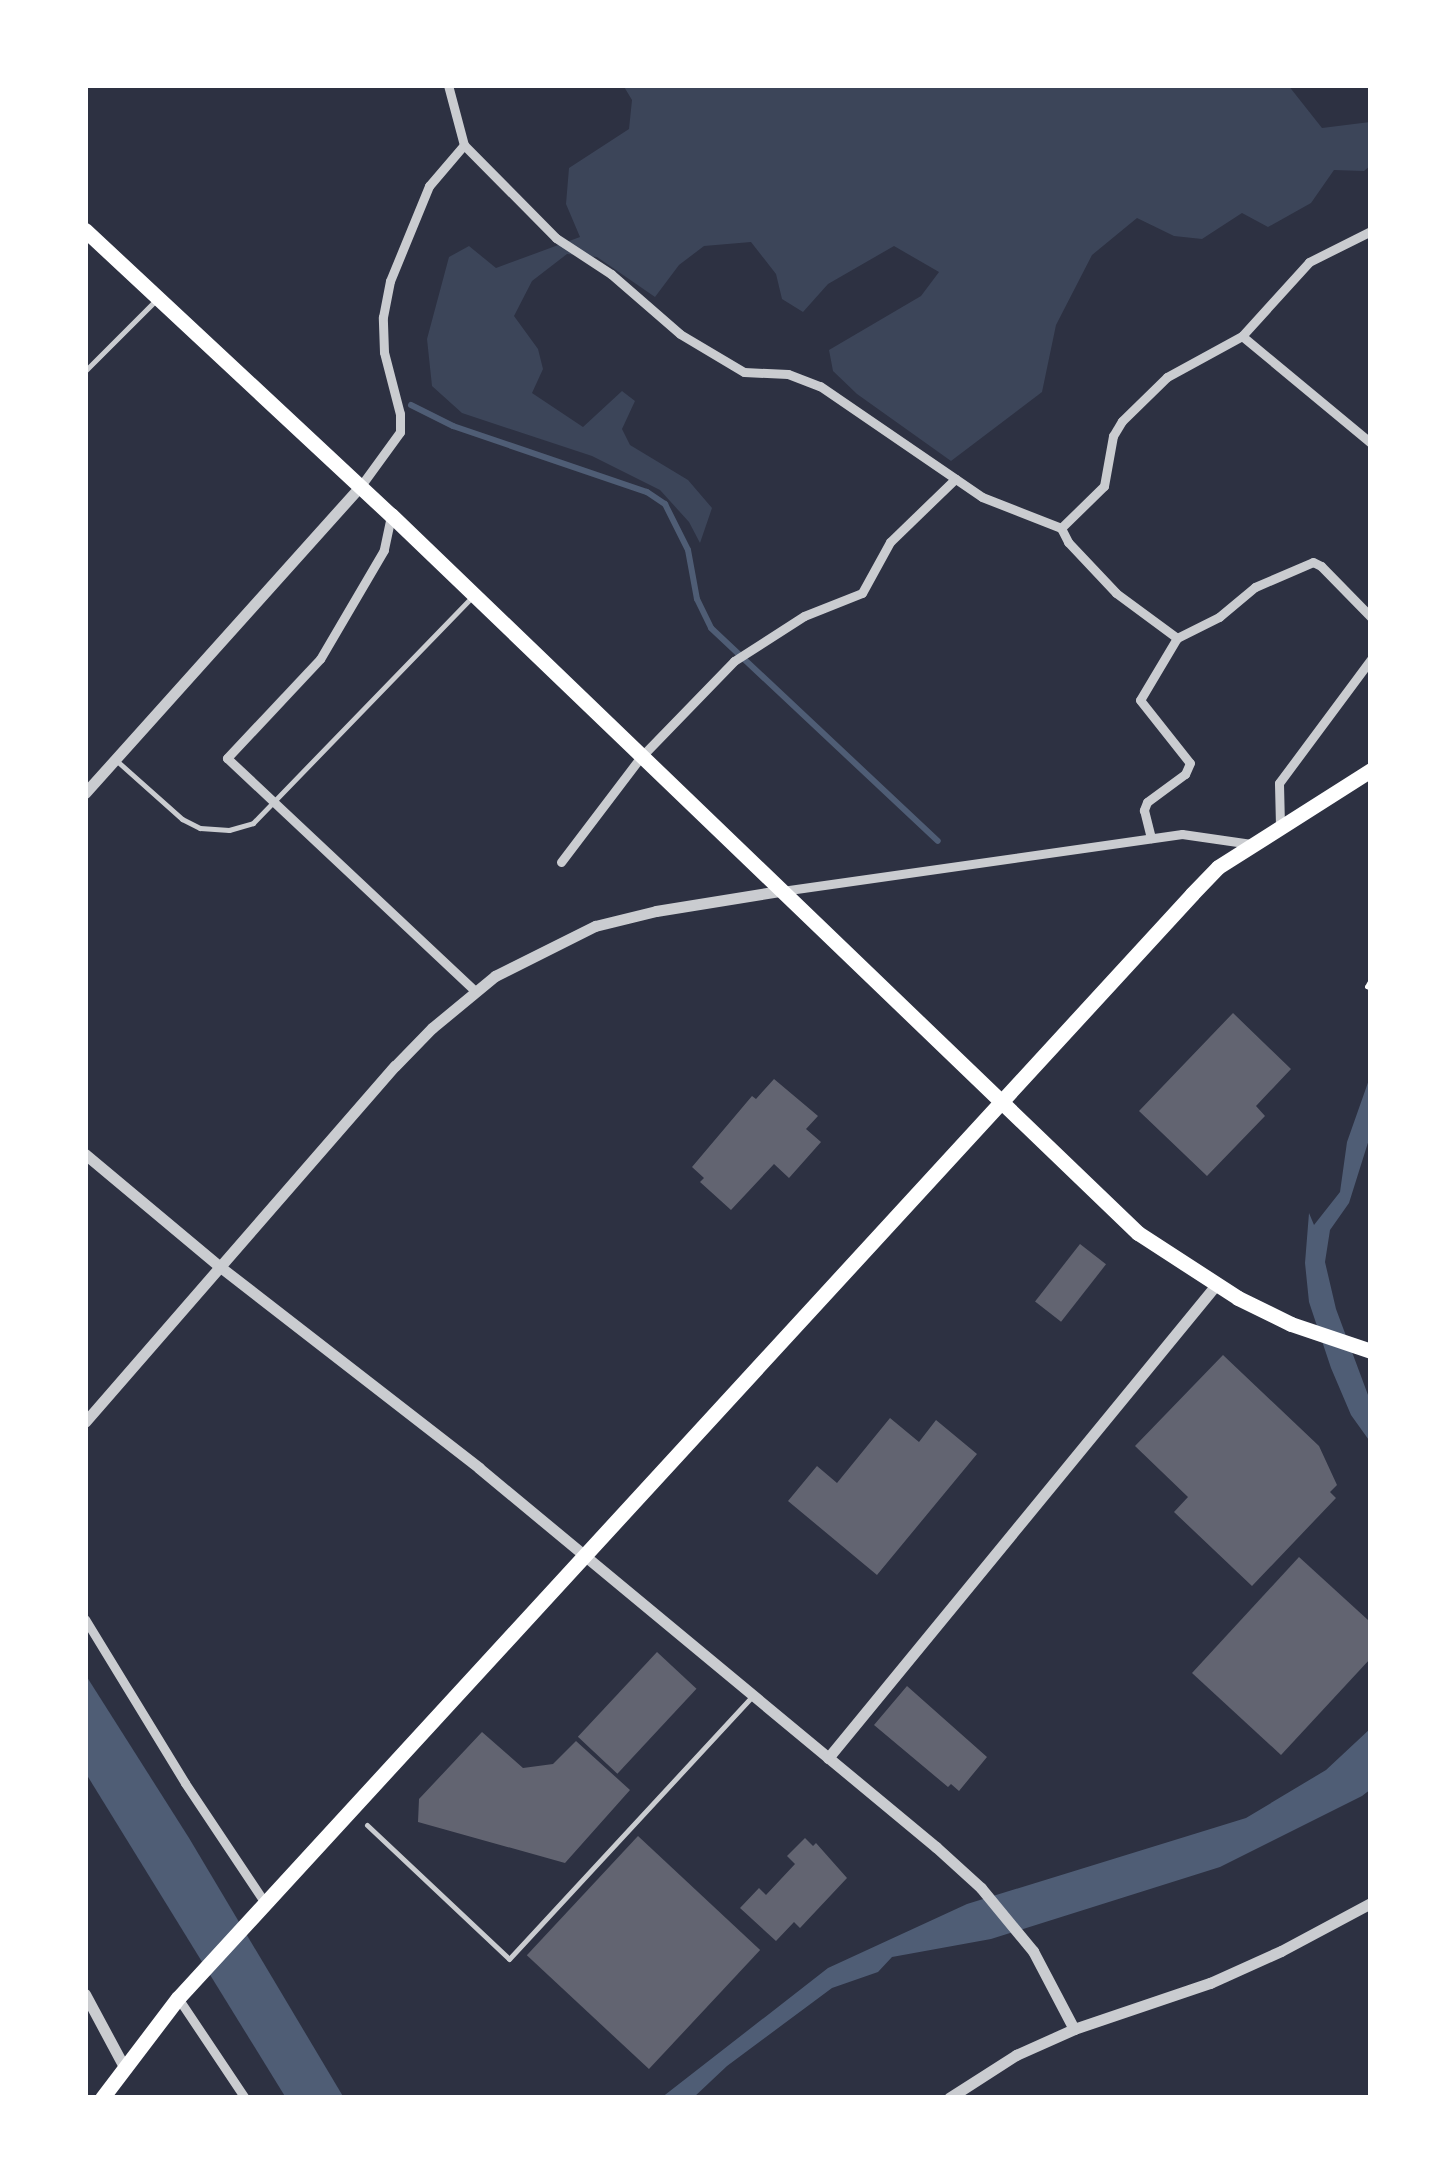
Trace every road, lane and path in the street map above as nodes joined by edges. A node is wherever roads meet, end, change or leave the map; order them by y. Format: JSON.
{"nodes":[{"id":1,"x":448,"y":85,"type":"edge"},
{"id":2,"x":464,"y":145,"type":"junction"},
{"id":3,"x":85,"y":230,"type":"edge"},
{"id":4,"x":1371,"y":232,"type":"edge"},
{"id":5,"x":158,"y":299,"type":"junction"},
{"id":6,"x":1242,"y":336,"type":"junction"},
{"id":7,"x":85,"y":371,"type":"edge"},
{"id":8,"x":1371,"y":443,"type":"edge"},
{"id":9,"x":955,"y":479,"type":"junction"},
{"id":10,"x":360,"y":487,"type":"junction"},
{"id":11,"x":391,"y":515,"type":"junction"},
{"id":12,"x":1061,"y":528,"type":"junction"},
{"id":13,"x":474,"y":595,"type":"junction"},
{"id":14,"x":1371,"y":617,"type":"edge"},
{"id":15,"x":1177,"y":638,"type":"junction"},
{"id":16,"x":1371,"y":659,"type":"edge"},
{"id":17,"x":640,"y":758,"type":"junction"},
{"id":18,"x":114,"y":760,"type":"junction"},
{"id":19,"x":1371,"y":770,"type":"edge"},
{"id":20,"x":85,"y":793,"type":"edge"},
{"id":21,"x":274,"y":802,"type":"junction"},
{"id":22,"x":1280,"y":825,"type":"junction"},
{"id":23,"x":1151,"y":838,"type":"junction"},
{"id":24,"x":1252,"y":844,"type":"junction"},
{"id":25,"x":561,"y":862,"type":"dead end"},
{"id":26,"x":779,"y":891,"type":"junction"},
{"id":27,"x":1371,"y":980,"type":"edge"},
{"id":28,"x":1371,"y":989,"type":"edge"},
{"id":29,"x":475,"y":991,"type":"junction"},
{"id":30,"x":1001,"y":1103,"type":"junction"},
{"id":31,"x":85,"y":1154,"type":"edge"},
{"id":32,"x":218,"y":1266,"type":"junction"},
{"id":33,"x":1216,"y":1285,"type":"junction"},
{"id":34,"x":1371,"y":1351,"type":"edge"},
{"id":35,"x":85,"y":1422,"type":"edge"},
{"id":36,"x":581,"y":1557,"type":"junction"},
{"id":37,"x":85,"y":1619,"type":"edge"},
{"id":38,"x":752,"y":1697,"type":"junction"},
{"id":39,"x":828,"y":1758,"type":"junction"},
{"id":40,"x":367,"y":1825,"type":"dead end"},
{"id":41,"x":1371,"y":1903,"type":"edge"},
{"id":42,"x":262,"y":1907,"type":"junction"},
{"id":43,"x":183,"y":1992,"type":"junction"},
{"id":44,"x":85,"y":1994,"type":"edge"},
{"id":45,"x":1074,"y":2029,"type":"junction"},
{"id":46,"x":122,"y":2066,"type":"junction"},
{"id":47,"x":102,"y":2098,"type":"edge"},
{"id":48,"x":245,"y":2098,"type":"edge"},
{"id":49,"x":949,"y":2098,"type":"edge"}],
"edges":[{"from":1,"to":2,"type":"street"},
{"from":2,"to":9,"type":"street"},
{"from":2,"to":10,"type":"street"},
{"from":3,"to":5,"type":"highway"},
{"from":4,"to":6,"type":"street"},
{"from":5,"to":7,"type":"lane"},
{"from":5,"to":10,"type":"highway"},
{"from":6,"to":8,"type":"street"},
{"from":6,"to":12,"type":"street"},
{"from":9,"to":12,"type":"street"},
{"from":9,"to":17,"type":"street"},
{"from":10,"to":11,"type":"highway"},
{"from":10,"to":18,"type":"street"},
{"from":11,"to":13,"type":"highway"},
{"from":11,"to":21,"type":"street"},
{"from":12,"to":15,"type":"street"},
{"from":13,"to":17,"type":"highway"},
{"from":13,"to":21,"type":"lane"},
{"from":14,"to":15,"type":"street"},
{"from":15,"to":23,"type":"street"},
{"from":16,"to":22,"type":"street"},
{"from":17,"to":25,"type":"street"},
{"from":17,"to":26,"type":"highway"},
{"from":18,"to":20,"type":"street"},
{"from":18,"to":21,"type":"lane"},
{"from":19,"to":22,"type":"highway"},
{"from":21,"to":29,"type":"street"},
{"from":22,"to":24,"type":"highway"},
{"from":23,"to":24,"type":"street"},
{"from":23,"to":26,"type":"street"},
{"from":24,"to":30,"type":"highway"},
{"from":26,"to":29,"type":"street"},
{"from":26,"to":30,"type":"highway"},
{"from":27,"to":28,"type":"path"},
{"from":29,"to":32,"type":"street"},
{"from":30,"to":33,"type":"highway"},
{"from":30,"to":36,"type":"highway"},
{"from":31,"to":32,"type":"street"},
{"from":32,"to":35,"type":"street"},
{"from":32,"to":36,"type":"street"},
{"from":33,"to":34,"type":"highway"},
{"from":33,"to":39,"type":"street"},
{"from":36,"to":38,"type":"street"},
{"from":36,"to":42,"type":"highway"},
{"from":37,"to":42,"type":"street"},
{"from":38,"to":39,"type":"street"},
{"from":38,"to":40,"type":"lane"},
{"from":39,"to":45,"type":"street"},
{"from":41,"to":45,"type":"street"},
{"from":42,"to":43,"type":"highway"},
{"from":43,"to":46,"type":"highway"},
{"from":43,"to":48,"type":"street"},
{"from":44,"to":46,"type":"street"},
{"from":45,"to":49,"type":"street"},
{"from":46,"to":47,"type":"highway"}]}
